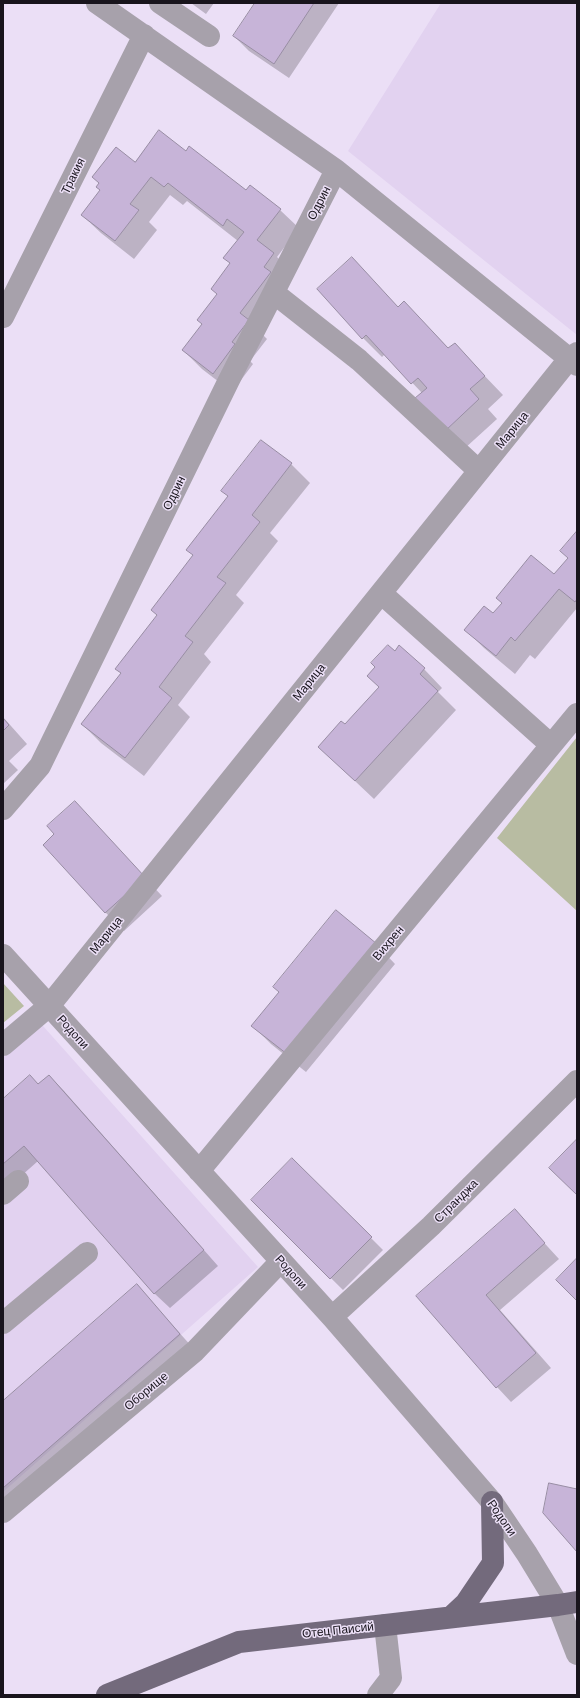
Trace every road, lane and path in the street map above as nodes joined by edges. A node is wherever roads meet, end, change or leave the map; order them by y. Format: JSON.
{"nodes":[{"id":1,"x":97,"y":3,"type":"edge"},
{"id":2,"x":160,"y":3,"type":"edge"},
{"id":3,"x":144,"y":35,"type":"junction"},
{"id":4,"x":209,"y":36,"type":"dead end"},
{"id":5,"x":336,"y":170,"type":"junction"},
{"id":6,"x":274,"y":293,"type":"junction"},
{"id":7,"x":3,"y":317,"type":"edge"},
{"id":8,"x":574,"y":359,"type":"edge"},
{"id":9,"x":479,"y":471,"type":"junction"},
{"id":10,"x":380,"y":593,"type":"junction"},
{"id":11,"x":577,"y":714,"type":"edge"},
{"id":12,"x":551,"y":745,"type":"junction"},
{"id":13,"x":3,"y":809,"type":"edge"},
{"id":14,"x":3,"y":955,"type":"edge"},
{"id":15,"x":49,"y":1006,"type":"junction"},
{"id":16,"x":3,"y":1045,"type":"edge"},
{"id":17,"x":577,"y":1081,"type":"edge"},
{"id":18,"x":199,"y":1171,"type":"junction"},
{"id":19,"x":86,"y":1253,"type":"dead end"},
{"id":20,"x":281,"y":1261,"type":"junction"},
{"id":21,"x":332,"y":1317,"type":"junction"},
{"id":22,"x":3,"y":1323,"type":"edge"},
{"id":23,"x":492,"y":1502,"type":"junction"},
{"id":24,"x":3,"y":1512,"type":"edge"},
{"id":25,"x":567,"y":1604,"type":"edge"},
{"id":26,"x":450,"y":1617,"type":"junction"},
{"id":27,"x":385,"y":1625,"type":"junction"},
{"id":28,"x":577,"y":1654,"type":"edge"},
{"id":29,"x":107,"y":1695,"type":"edge"},
{"id":30,"x":378,"y":1695,"type":"edge"}],
"edges":[{"from":1,"to":3,"type":"street"},
{"from":2,"to":4,"type":"street"},
{"from":3,"to":5,"type":"street"},
{"from":3,"to":7,"type":"street","name":"Тракия"},
{"from":5,"to":6,"type":"street","name":"Одрин"},
{"from":5,"to":8,"type":"street"},
{"from":6,"to":9,"type":"street"},
{"from":6,"to":13,"type":"street","name":"Одрин"},
{"from":8,"to":9,"type":"street","name":"Марица"},
{"from":9,"to":10,"type":"street","name":"Марица"},
{"from":10,"to":12,"type":"street"},
{"from":10,"to":15,"type":"street","name":"Марица"},
{"from":11,"to":12,"type":"street","name":"Вихрен"},
{"from":12,"to":18,"type":"street","name":"Вихрен"},
{"from":14,"to":15,"type":"street","name":"Родопи"},
{"from":15,"to":16,"type":"street","name":"Марица"},
{"from":15,"to":18,"type":"street","name":"Родопи"},
{"from":17,"to":21,"type":"street","name":"Странджа"},
{"from":18,"to":20,"type":"street","name":"Родопи"},
{"from":19,"to":22,"type":"street"},
{"from":20,"to":21,"type":"street","name":"Родопи"},
{"from":20,"to":24,"type":"street","name":"Оборище"},
{"from":21,"to":23,"type":"street","name":"Родопи"},
{"from":23,"to":25,"type":"street","name":"Родопи"},
{"from":23,"to":26,"type":"main road"},
{"from":25,"to":26,"type":"main road","name":"Отец Паисий"},
{"from":25,"to":28,"type":"street","name":"Родопи"},
{"from":26,"to":27,"type":"main road","name":"Отец Паисий"},
{"from":27,"to":29,"type":"main road","name":"Отец Паисий"},
{"from":27,"to":30,"type":"street"}]}
